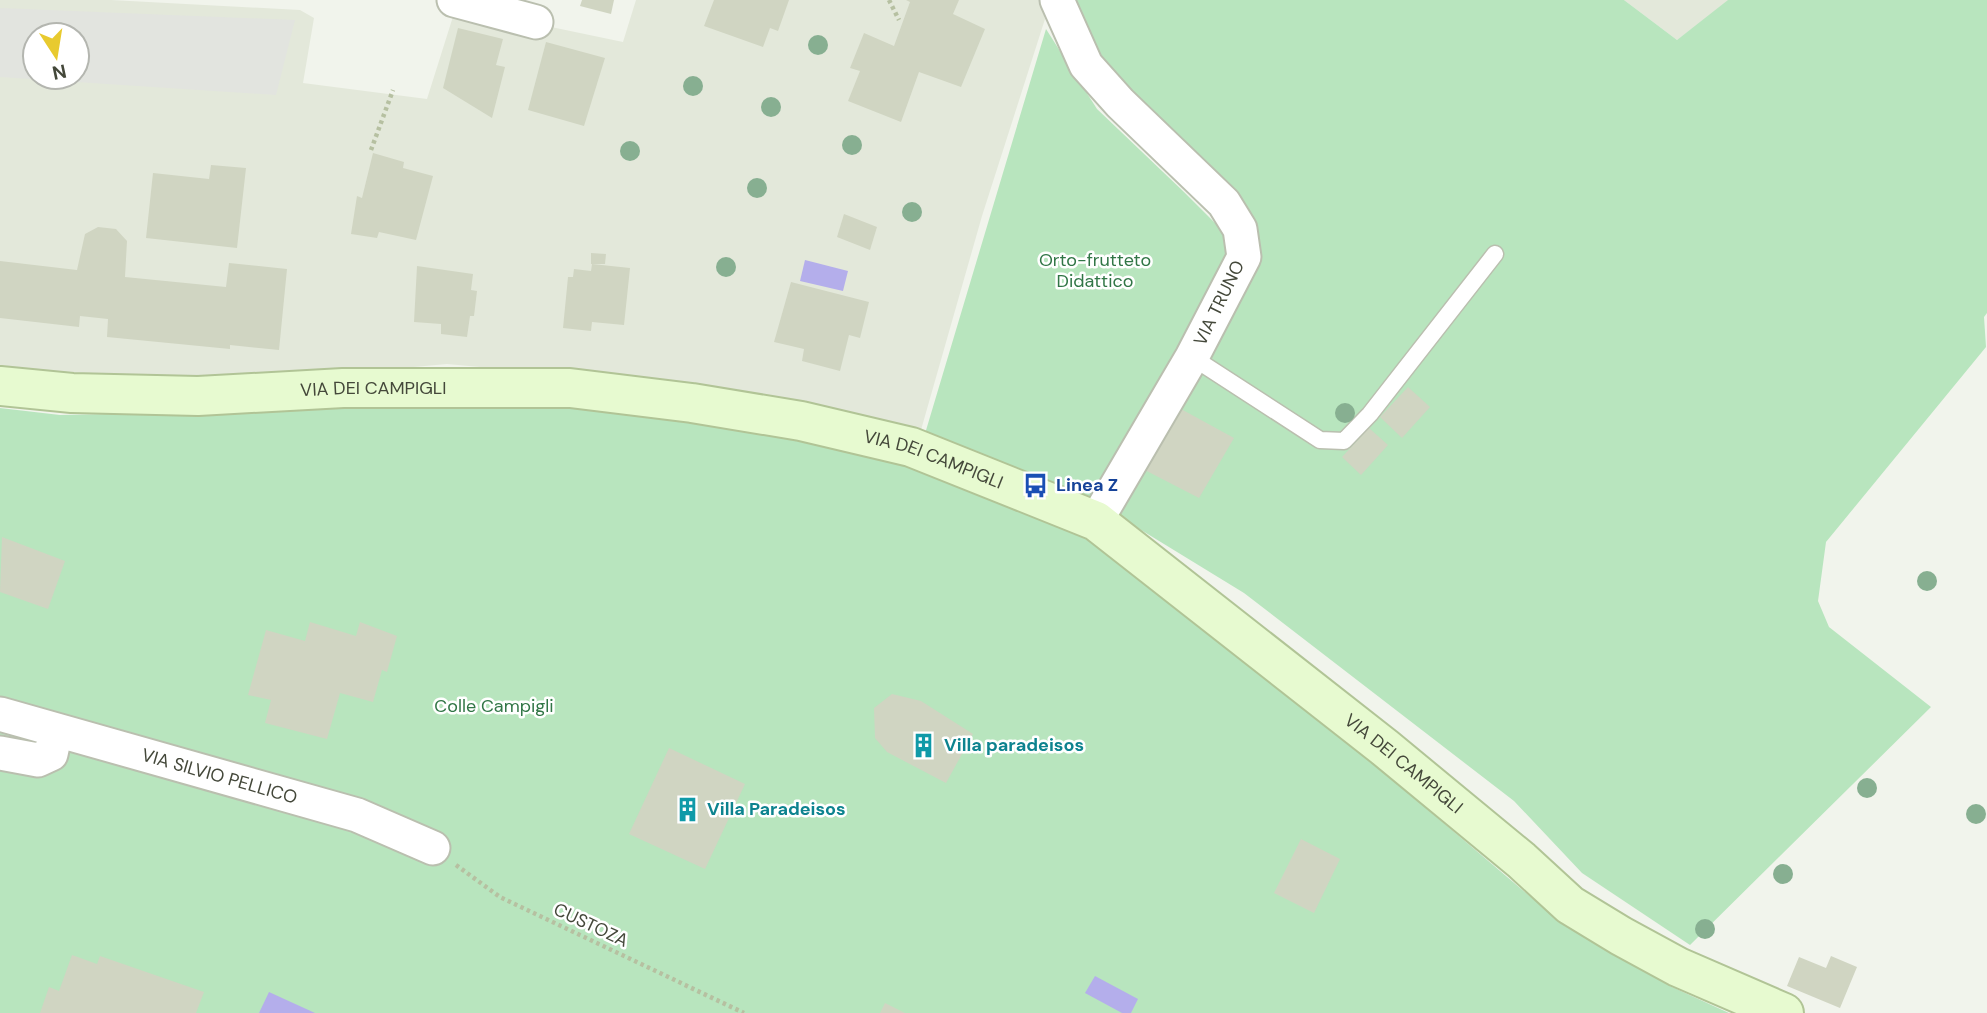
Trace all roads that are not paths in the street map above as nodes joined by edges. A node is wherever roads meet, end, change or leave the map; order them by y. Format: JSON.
{"nodes":[{"id":1,"x":454,"y":0,"type":"edge"},
{"id":2,"x":1057,"y":0,"type":"edge"},
{"id":3,"x":537,"y":22,"type":"dead end"},
{"id":4,"x":1495,"y":254,"type":"dead end"},
{"id":5,"x":1192,"y":357,"type":"junction"},
{"id":6,"x":0,"y":386,"type":"edge"},
{"id":7,"x":1096,"y":521,"type":"junction"},
{"id":8,"x":0,"y":714,"type":"edge"},
{"id":9,"x":56,"y":731,"type":"junction"},
{"id":10,"x":0,"y":753,"type":"edge"},
{"id":11,"x":433,"y":848,"type":"road end"},
{"id":12,"x":1784,"y":1013,"type":"edge"}],
"edges":[{"from":1,"to":3,"type":"street"},
{"from":2,"to":5,"type":"street","name":"VIA TRUNO"},
{"from":4,"to":5,"type":"lane"},
{"from":5,"to":7,"type":"street","name":"VIA TRUNO"},
{"from":6,"to":7,"type":"street","name":"VIA DEI CAMPIGLI"},
{"from":7,"to":12,"type":"street","name":"VIA DEI CAMPIGLI"},
{"from":8,"to":9,"type":"street","name":"VIA SILVIO PELLICO"},
{"from":9,"to":10,"type":"street"},
{"from":9,"to":11,"type":"street","name":"VIA SILVIO PELLICO"}]}
